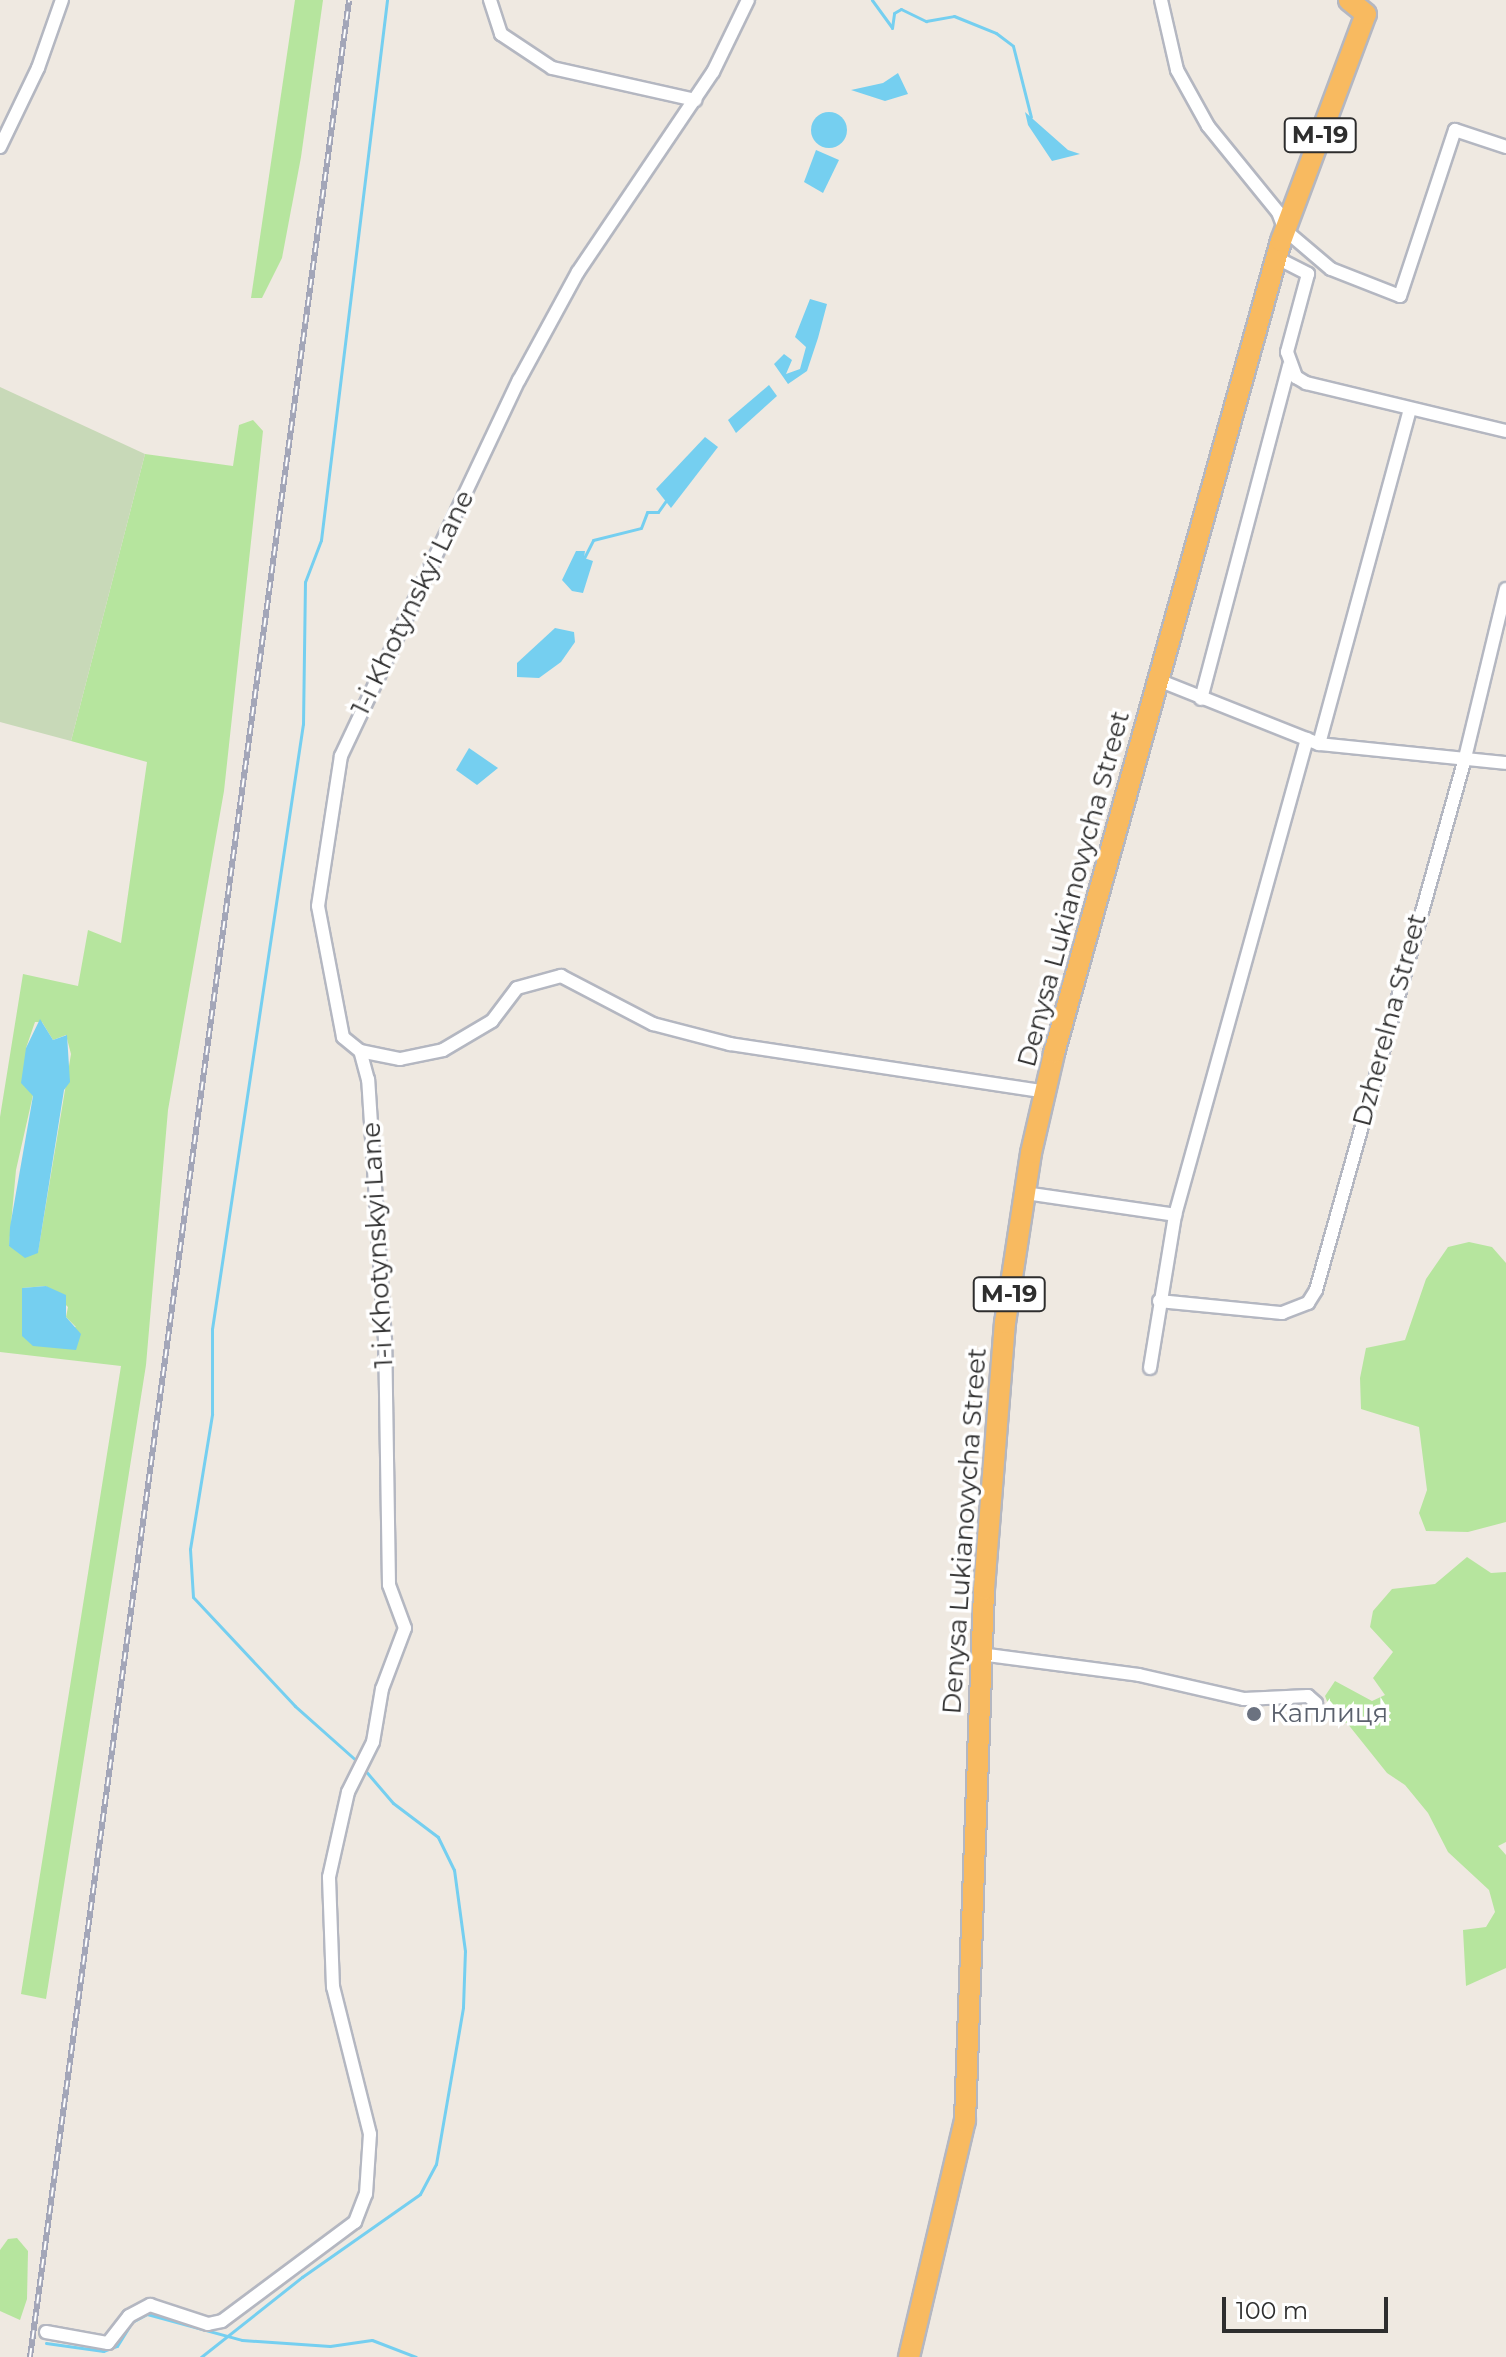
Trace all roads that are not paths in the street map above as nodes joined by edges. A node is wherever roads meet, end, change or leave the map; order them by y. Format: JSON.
{"nodes":[{"id":1,"x":62,"y":0,"type":"edge"},
{"id":2,"x":490,"y":0,"type":"edge"},
{"id":3,"x":748,"y":0,"type":"edge"},
{"id":4,"x":1161,"y":0,"type":"edge"},
{"id":5,"x":1349,"y":0,"type":"edge"},
{"id":6,"x":695,"y":100,"type":"junction"},
{"id":7,"x":6,"y":125,"type":"edge"},
{"id":8,"x":0,"y":147,"type":"edge"},
{"id":9,"x":1506,"y":147,"type":"edge"},
{"id":10,"x":1285,"y":230,"type":"junction"},
{"id":11,"x":1277,"y":258,"type":"junction"},
{"id":12,"x":1289,"y":365,"type":"junction"},
{"id":13,"x":1410,"y":410,"type":"junction"},
{"id":14,"x":1506,"y":431,"type":"edge"},
{"id":15,"x":1506,"y":589,"type":"edge"},
{"id":16,"x":1158,"y":680,"type":"junction"},
{"id":17,"x":1201,"y":699,"type":"junction"},
{"id":18,"x":1313,"y":742,"type":"junction"},
{"id":19,"x":1464,"y":762,"type":"junction"},
{"id":20,"x":1506,"y":763,"type":"edge"},
{"id":21,"x":360,"y":1051,"type":"junction"},
{"id":22,"x":1046,"y":1092,"type":"junction"},
{"id":23,"x":1025,"y":1193,"type":"junction"},
{"id":24,"x":1175,"y":1215,"type":"junction"},
{"id":25,"x":1159,"y":1301,"type":"junction"},
{"id":26,"x":1150,"y":1368,"type":"dead end"},
{"id":27,"x":980,"y":1654,"type":"junction"},
{"id":28,"x":1316,"y":1703,"type":"dead end"},
{"id":29,"x":46,"y":2332,"type":"dead end"},
{"id":30,"x":909,"y":2357,"type":"edge"}],
"edges":[{"from":1,"to":7,"type":"street"},
{"from":2,"to":6,"type":"street"},
{"from":3,"to":6,"type":"street","name":"1-i Khotynskyi Lane"},
{"from":4,"to":10,"type":"street"},
{"from":5,"to":10,"type":"highway","number":"М-19"},
{"from":6,"to":21,"type":"street","name":"1-i Khotynskyi Lane"},
{"from":7,"to":8,"type":"street"},
{"from":9,"to":10,"type":"street"},
{"from":10,"to":11,"type":"highway","number":"М-19"},
{"from":11,"to":12,"type":"street"},
{"from":11,"to":16,"type":"highway","name":"Denysa Lukianovycha Street","number":"М-19"},
{"from":12,"to":13,"type":"street"},
{"from":12,"to":17,"type":"street"},
{"from":13,"to":14,"type":"street"},
{"from":13,"to":18,"type":"street"},
{"from":15,"to":19,"type":"street","name":"Dzherelna Street"},
{"from":16,"to":17,"type":"street"},
{"from":16,"to":22,"type":"highway","name":"Denysa Lukianovycha Street","number":"М-19"},
{"from":17,"to":18,"type":"street"},
{"from":18,"to":19,"type":"street"},
{"from":18,"to":24,"type":"street"},
{"from":19,"to":20,"type":"street"},
{"from":19,"to":25,"type":"street","name":"Dzherelna Street"},
{"from":21,"to":22,"type":"street"},
{"from":21,"to":29,"type":"street","name":"1-i Khotynskyi Lane"},
{"from":22,"to":23,"type":"highway","name":"Denysa Lukianovycha Street","number":"М-19"},
{"from":23,"to":24,"type":"street"},
{"from":23,"to":27,"type":"highway","name":"Denysa Lukianovycha Street","number":"М-19"},
{"from":24,"to":25,"type":"street"},
{"from":25,"to":26,"type":"street"},
{"from":27,"to":28,"type":"street"},
{"from":27,"to":30,"type":"highway","name":"Denysa Lukianovycha Street","number":"М-19"}]}
